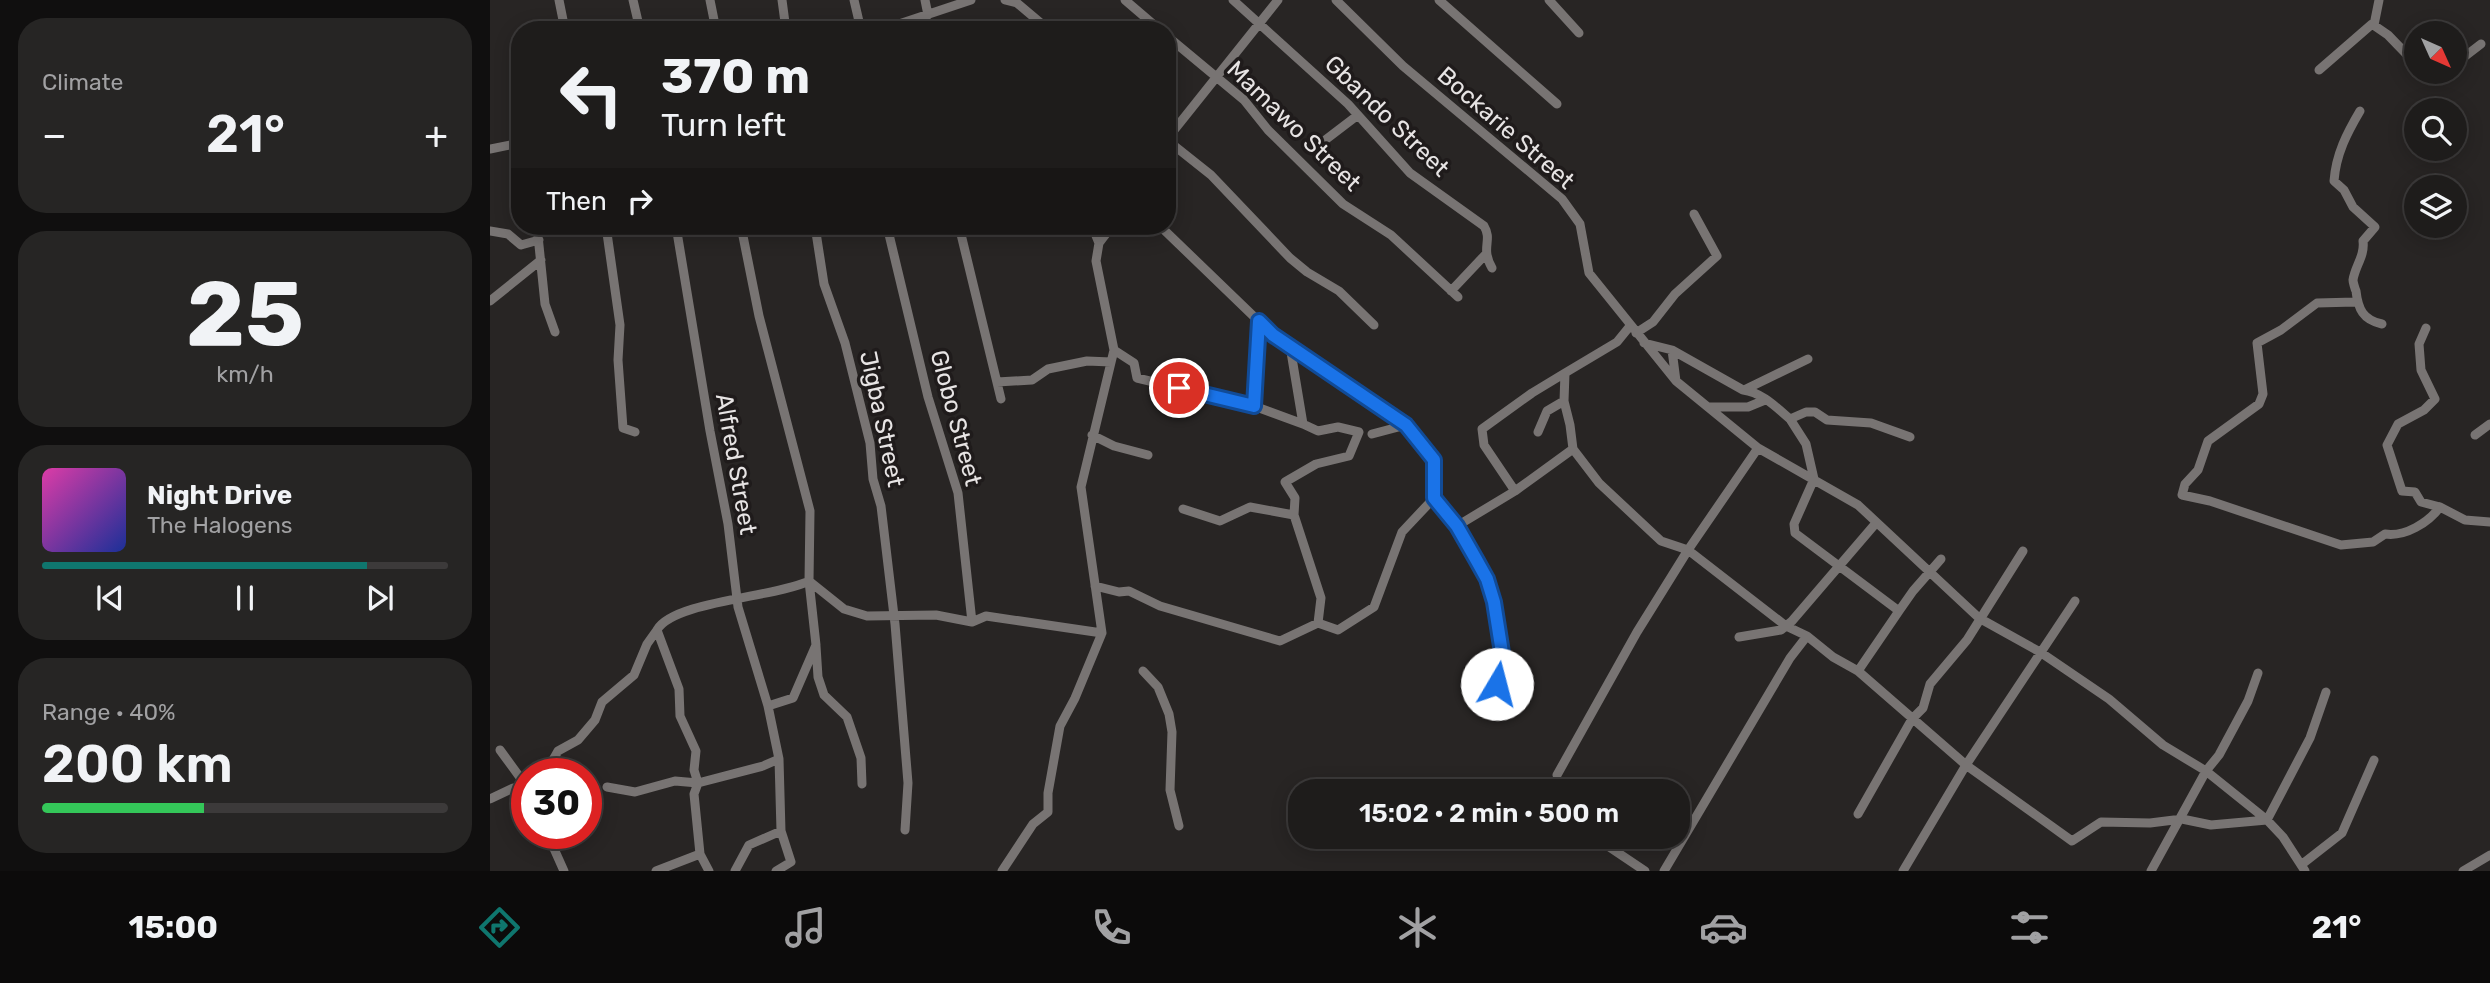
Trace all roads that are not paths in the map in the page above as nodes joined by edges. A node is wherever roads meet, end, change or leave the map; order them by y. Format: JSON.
{"nodes":[{"id":1,"x":559,"y":0,"type":"edge"},
{"id":2,"x":633,"y":0,"type":"edge"},
{"id":3,"x":710,"y":0,"type":"edge"},
{"id":4,"x":782,"y":0,"type":"edge"},
{"id":5,"x":854,"y":0,"type":"edge"},
{"id":6,"x":925,"y":0,"type":"edge"},
{"id":7,"x":971,"y":0,"type":"edge"},
{"id":8,"x":1004,"y":0,"type":"edge"},
{"id":9,"x":1125,"y":0,"type":"edge"},
{"id":10,"x":1233,"y":0,"type":"edge"},
{"id":11,"x":1278,"y":0,"type":"edge"},
{"id":12,"x":1336,"y":0,"type":"edge"},
{"id":13,"x":1439,"y":0,"type":"edge"},
{"id":14,"x":1549,"y":0,"type":"edge"},
{"id":15,"x":2379,"y":0,"type":"edge"},
{"id":16,"x":928,"y":15,"type":"junction"},
{"id":17,"x":563,"y":21,"type":"edge"},
{"id":18,"x":638,"y":21,"type":"edge"},
{"id":19,"x":714,"y":21,"type":"edge"},
{"id":20,"x":785,"y":21,"type":"edge"},
{"id":21,"x":859,"y":21,"type":"edge"},
{"id":22,"x":909,"y":21,"type":"edge"},
{"id":23,"x":1038,"y":21,"type":"edge"},
{"id":24,"x":1150,"y":21,"type":"edge"},
{"id":25,"x":1260,"y":23,"type":"junction"},
{"id":26,"x":2374,"y":25,"type":"junction"},
{"id":27,"x":1579,"y":33,"type":"dead end"},
{"id":28,"x":1176,"y":43,"type":"edge"},
{"id":29,"x":2481,"y":44,"type":"dead end"},
{"id":30,"x":2404,"y":52,"type":"edge"},
{"id":31,"x":2468,"y":54,"type":"edge"},
{"id":32,"x":2319,"y":70,"type":"dead end"},
{"id":33,"x":1217,"y":77,"type":"junction"},
{"id":34,"x":1557,"y":104,"type":"dead end"},
{"id":35,"x":2360,"y":111,"type":"dead end"},
{"id":36,"x":1358,"y":116,"type":"junction"},
{"id":37,"x":1176,"y":125,"type":"edge"},
{"id":38,"x":1176,"y":142,"type":"edge"},
{"id":39,"x":511,"y":145,"type":"edge"},
{"id":40,"x":1316,"y":147,"type":"dead end"},
{"id":41,"x":490,"y":149,"type":"edge"},
{"id":42,"x":1694,"y":214,"type":"dead end"},
{"id":43,"x":490,"y":230,"type":"edge"},
{"id":44,"x":538,"y":235,"type":"edge"},
{"id":45,"x":607,"y":235,"type":"edge"},
{"id":46,"x":677,"y":235,"type":"edge"},
{"id":47,"x":743,"y":235,"type":"edge"},
{"id":48,"x":816,"y":235,"type":"edge"},
{"id":49,"x":889,"y":235,"type":"edge"},
{"id":50,"x":961,"y":235,"type":"edge"},
{"id":51,"x":1096,"y":235,"type":"edge"},
{"id":52,"x":1105,"y":235,"type":"edge"},
{"id":53,"x":1169,"y":235,"type":"edge"},
{"id":54,"x":539,"y":240,"type":"junction"},
{"id":55,"x":1099,"y":243,"type":"junction"},
{"id":56,"x":1485,"y":256,"type":"junction"},
{"id":57,"x":541,"y":260,"type":"junction"},
{"id":58,"x":1492,"y":268,"type":"dead end"},
{"id":59,"x":490,"y":301,"type":"edge"},
{"id":60,"x":2356,"y":302,"type":"junction"},
{"id":61,"x":1259,"y":321,"type":"junction"},
{"id":62,"x":2382,"y":324,"type":"dead end"},
{"id":63,"x":1374,"y":325,"type":"dead end"},
{"id":64,"x":2426,"y":328,"type":"dead end"},
{"id":65,"x":1633,"y":329,"type":"junction"},
{"id":66,"x":555,"y":332,"type":"dead end"},
{"id":67,"x":1644,"y":343,"type":"junction"},
{"id":68,"x":1290,"y":346,"type":"junction"},
{"id":69,"x":1114,"y":350,"type":"junction"},
{"id":70,"x":1672,"y":350,"type":"junction"},
{"id":71,"x":1808,"y":359,"type":"dead end"},
{"id":72,"x":1111,"y":362,"type":"junction"},
{"id":73,"x":1565,"y":373,"type":"junction"},
{"id":74,"x":1676,"y":381,"type":"junction"},
{"id":75,"x":997,"y":382,"type":"junction"},
{"id":76,"x":1742,"y":390,"type":"junction"},
{"id":77,"x":1001,"y":399,"type":"dead end"},
{"id":78,"x":1765,"y":400,"type":"junction"},
{"id":79,"x":1564,"y":401,"type":"junction"},
{"id":80,"x":1254,"y":406,"type":"junction"},
{"id":81,"x":1707,"y":407,"type":"junction"},
{"id":82,"x":1790,"y":419,"type":"junction"},
{"id":83,"x":1303,"y":424,"type":"junction"},
{"id":84,"x":2490,"y":424,"type":"edge"},
{"id":85,"x":1406,"y":425,"type":"junction"},
{"id":86,"x":635,"y":432,"type":"dead end"},
{"id":87,"x":1538,"y":432,"type":"dead end"},
{"id":88,"x":1372,"y":434,"type":"dead end"},
{"id":89,"x":1093,"y":435,"type":"junction"},
{"id":90,"x":2475,"y":435,"type":"dead end"},
{"id":91,"x":1910,"y":437,"type":"dead end"},
{"id":92,"x":1758,"y":448,"type":"junction"},
{"id":93,"x":1573,"y":449,"type":"junction"},
{"id":94,"x":1148,"y":455,"type":"dead end"},
{"id":95,"x":1814,"y":479,"type":"junction"},
{"id":96,"x":1515,"y":491,"type":"junction"},
{"id":97,"x":1434,"y":498,"type":"junction"},
{"id":98,"x":2440,"y":508,"type":"junction"},
{"id":99,"x":1183,"y":509,"type":"dead end"},
{"id":100,"x":1294,"y":515,"type":"junction"},
{"id":101,"x":2490,"y":522,"type":"edge"},
{"id":102,"x":1876,"y":523,"type":"junction"},
{"id":103,"x":1457,"y":526,"type":"junction"},
{"id":104,"x":1688,"y":550,"type":"junction"},
{"id":105,"x":2023,"y":551,"type":"dead end"},
{"id":106,"x":1941,"y":559,"type":"dead end"},
{"id":107,"x":1839,"y":566,"type":"junction"},
{"id":108,"x":1928,"y":572,"type":"junction"},
{"id":109,"x":809,"y":581,"type":"junction"},
{"id":110,"x":1096,"y":586,"type":"junction"},
{"id":111,"x":737,"y":598,"type":"junction"},
{"id":112,"x":2075,"y":601,"type":"dead end"},
{"id":113,"x":1899,"y":611,"type":"junction"},
{"id":114,"x":1979,"y":618,"type":"junction"},
{"id":115,"x":895,"y":621,"type":"junction"},
{"id":116,"x":972,"y":622,"type":"junction"},
{"id":117,"x":1318,"y":623,"type":"junction"},
{"id":118,"x":1786,"y":626,"type":"junction"},
{"id":119,"x":657,"y":630,"type":"junction"},
{"id":120,"x":1102,"y":633,"type":"junction"},
{"id":121,"x":1807,"y":636,"type":"junction"},
{"id":122,"x":1739,"y":637,"type":"dead end"},
{"id":123,"x":816,"y":645,"type":"junction"},
{"id":124,"x":2040,"y":652,"type":"junction"},
{"id":125,"x":1143,"y":671,"type":"dead end"},
{"id":126,"x":1858,"y":671,"type":"junction"},
{"id":127,"x":2258,"y":673,"type":"dead end"},
{"id":128,"x":1497,"y":684,"type":"dead end"},
{"id":129,"x":2326,"y":692,"type":"dead end"},
{"id":130,"x":768,"y":706,"type":"junction"},
{"id":131,"x":1912,"y":719,"type":"junction"},
{"id":132,"x":500,"y":750,"type":"dead end"},
{"id":133,"x":554,"y":758,"type":"edge"},
{"id":134,"x":779,"y":759,"type":"junction"},
{"id":135,"x":2374,"y":760,"type":"dead end"},
{"id":136,"x":511,"y":765,"type":"edge"},
{"id":137,"x":1966,"y":765,"type":"junction"},
{"id":138,"x":2206,"y":771,"type":"junction"},
{"id":139,"x":1557,"y":775,"type":"dead end"},
{"id":140,"x":698,"y":783,"type":"junction"},
{"id":141,"x":862,"y":784,"type":"dead end"},
{"id":142,"x":607,"y":787,"type":"dead end"},
{"id":143,"x":511,"y":789,"type":"edge"},
{"id":144,"x":490,"y":799,"type":"edge"},
{"id":145,"x":1858,"y":814,"type":"dead end"},
{"id":146,"x":2182,"y":819,"type":"junction"},
{"id":147,"x":2267,"y":820,"type":"junction"},
{"id":148,"x":1179,"y":826,"type":"dead end"},
{"id":149,"x":780,"y":831,"type":"junction"},
{"id":150,"x":905,"y":831,"type":"dead end"},
{"id":151,"x":554,"y":849,"type":"edge"},
{"id":152,"x":1612,"y":849,"type":"edge"},
{"id":153,"x":700,"y":854,"type":"junction"},
{"id":154,"x":2490,"y":855,"type":"edge"},
{"id":155,"x":793,"y":866,"type":"edge"},
{"id":156,"x":2303,"y":868,"type":"edge"},
{"id":157,"x":564,"y":871,"type":"edge"},
{"id":158,"x":656,"y":871,"type":"edge"},
{"id":159,"x":709,"y":871,"type":"edge"},
{"id":160,"x":735,"y":871,"type":"edge"},
{"id":161,"x":776,"y":871,"type":"edge"},
{"id":162,"x":1002,"y":871,"type":"edge"},
{"id":163,"x":1645,"y":871,"type":"edge"},
{"id":164,"x":1664,"y":871,"type":"edge"},
{"id":165,"x":1903,"y":871,"type":"edge"},
{"id":166,"x":2151,"y":871,"type":"edge"},
{"id":167,"x":2463,"y":871,"type":"edge"}],
"edges":[{"from":1,"to":17,"type":"street"},
{"from":2,"to":18,"type":"street"},
{"from":3,"to":19,"type":"street"},
{"from":4,"to":20,"type":"street"},
{"from":5,"to":21,"type":"street"},
{"from":6,"to":16,"type":"street"},
{"from":7,"to":16,"type":"street"},
{"from":8,"to":23,"type":"street"},
{"from":9,"to":24,"type":"street"},
{"from":10,"to":25,"type":"street","name":"Gbando Street"},
{"from":11,"to":25,"type":"street"},
{"from":12,"to":65,"type":"street","name":"Bockarie Street"},
{"from":13,"to":34,"type":"street"},
{"from":14,"to":27,"type":"street"},
{"from":15,"to":26,"type":"street"},
{"from":16,"to":22,"type":"street"},
{"from":25,"to":33,"type":"street"},
{"from":25,"to":36,"type":"street","name":"Gbando Street"},
{"from":26,"to":30,"type":"street"},
{"from":26,"to":32,"type":"street"},
{"from":28,"to":33,"type":"street","name":"Mamawo Street"},
{"from":29,"to":31,"type":"street"},
{"from":33,"to":37,"type":"street"},
{"from":33,"to":56,"type":"street","name":"Mamawo Street"},
{"from":35,"to":60,"type":"street"},
{"from":36,"to":40,"type":"street"},
{"from":36,"to":56,"type":"street","name":"Gbando Street"},
{"from":38,"to":63,"type":"street"},
{"from":39,"to":41,"type":"street"},
{"from":42,"to":65,"type":"street"},
{"from":43,"to":54,"type":"street"},
{"from":44,"to":54,"type":"street"},
{"from":45,"to":86,"type":"street"},
{"from":46,"to":111,"type":"street","name":"Alfred Street"},
{"from":47,"to":109,"type":"street"},
{"from":48,"to":115,"type":"street","name":"Jigba Street"},
{"from":49,"to":116,"type":"street","name":"Globo Street"},
{"from":50,"to":75,"type":"street"},
{"from":51,"to":55,"type":"street"},
{"from":52,"to":55,"type":"street"},
{"from":53,"to":61,"type":"street"},
{"from":54,"to":57,"type":"street"},
{"from":55,"to":69,"type":"street"},
{"from":56,"to":58,"type":"street","name":"Gbando Street"},
{"from":57,"to":59,"type":"street"},
{"from":57,"to":66,"type":"street"},
{"from":60,"to":62,"type":"street"},
{"from":60,"to":98,"type":"street"},
{"from":61,"to":68,"type":"street"},
{"from":61,"to":80,"type":"street"},
{"from":64,"to":98,"type":"street"},
{"from":65,"to":67,"type":"street","name":"Bockarie Street"},
{"from":65,"to":73,"type":"street"},
{"from":67,"to":70,"type":"street"},
{"from":67,"to":74,"type":"street","name":"Bockarie Street"},
{"from":68,"to":83,"type":"street"},
{"from":68,"to":85,"type":"street"},
{"from":69,"to":72,"type":"street"},
{"from":69,"to":80,"type":"street"},
{"from":70,"to":74,"type":"street"},
{"from":70,"to":76,"type":"street"},
{"from":71,"to":76,"type":"street"},
{"from":72,"to":75,"type":"street"},
{"from":72,"to":89,"type":"street"},
{"from":73,"to":79,"type":"street"},
{"from":73,"to":96,"type":"street"},
{"from":74,"to":81,"type":"street","name":"Bockarie Street"},
{"from":75,"to":77,"type":"street"},
{"from":76,"to":78,"type":"street"},
{"from":78,"to":81,"type":"street"},
{"from":78,"to":82,"type":"street"},
{"from":79,"to":87,"type":"street"},
{"from":79,"to":93,"type":"street"},
{"from":80,"to":83,"type":"street"},
{"from":81,"to":92,"type":"street","name":"Bockarie Street"},
{"from":82,"to":91,"type":"street"},
{"from":82,"to":95,"type":"street"},
{"from":83,"to":100,"type":"street"},
{"from":84,"to":90,"type":"street"},
{"from":85,"to":88,"type":"street"},
{"from":85,"to":97,"type":"street"},
{"from":89,"to":94,"type":"street"},
{"from":89,"to":110,"type":"street"},
{"from":92,"to":95,"type":"street","name":"Bockarie Street"},
{"from":92,"to":104,"type":"street"},
{"from":93,"to":96,"type":"street"},
{"from":93,"to":104,"type":"street"},
{"from":95,"to":102,"type":"street","name":"Bockarie Street"},
{"from":95,"to":107,"type":"street"},
{"from":96,"to":103,"type":"street"},
{"from":97,"to":103,"type":"street"},
{"from":97,"to":117,"type":"street"},
{"from":98,"to":101,"type":"street"},
{"from":99,"to":100,"type":"street"},
{"from":100,"to":117,"type":"street"},
{"from":102,"to":107,"type":"street"},
{"from":102,"to":108,"type":"street","name":"Bockarie Street"},
{"from":103,"to":128,"type":"street"},
{"from":104,"to":118,"type":"street"},
{"from":104,"to":139,"type":"street"},
{"from":105,"to":114,"type":"street"},
{"from":106,"to":108,"type":"street"},
{"from":107,"to":113,"type":"street"},
{"from":107,"to":118,"type":"street"},
{"from":108,"to":113,"type":"street"},
{"from":108,"to":114,"type":"street","name":"Bockarie Street"},
{"from":109,"to":111,"type":"street"},
{"from":109,"to":115,"type":"street"},
{"from":109,"to":123,"type":"street"},
{"from":110,"to":117,"type":"street"},
{"from":110,"to":120,"type":"street"},
{"from":111,"to":119,"type":"street"},
{"from":111,"to":130,"type":"street","name":"Alfred Street"},
{"from":112,"to":124,"type":"street"},
{"from":113,"to":126,"type":"street"},
{"from":114,"to":124,"type":"street","name":"Bockarie Street"},
{"from":114,"to":131,"type":"street"},
{"from":115,"to":116,"type":"street"},
{"from":115,"to":150,"type":"street","name":"Jigba Street"},
{"from":116,"to":120,"type":"street"},
{"from":118,"to":121,"type":"street"},
{"from":118,"to":122,"type":"street"},
{"from":119,"to":133,"type":"street"},
{"from":119,"to":140,"type":"street"},
{"from":120,"to":162,"type":"street"},
{"from":121,"to":126,"type":"street"},
{"from":121,"to":164,"type":"street"},
{"from":123,"to":130,"type":"street"},
{"from":123,"to":141,"type":"street"},
{"from":124,"to":137,"type":"street"},
{"from":124,"to":138,"type":"street","name":"Bockarie Street"},
{"from":125,"to":148,"type":"street"},
{"from":126,"to":131,"type":"street"},
{"from":127,"to":138,"type":"street"},
{"from":129,"to":147,"type":"street"},
{"from":130,"to":134,"type":"street","name":"Alfred Street"},
{"from":131,"to":137,"type":"street"},
{"from":131,"to":145,"type":"street"},
{"from":132,"to":136,"type":"street"},
{"from":134,"to":140,"type":"street"},
{"from":134,"to":149,"type":"street","name":"Alfred Street"},
{"from":135,"to":156,"type":"street"},
{"from":137,"to":146,"type":"street"},
{"from":137,"to":165,"type":"street"},
{"from":138,"to":146,"type":"street"},
{"from":138,"to":147,"type":"street","name":"Bockarie Street"},
{"from":140,"to":142,"type":"street"},
{"from":140,"to":153,"type":"street"},
{"from":143,"to":144,"type":"street"},
{"from":146,"to":147,"type":"street"},
{"from":146,"to":166,"type":"street"},
{"from":147,"to":156,"type":"street","name":"Bockarie Street"},
{"from":149,"to":155,"type":"street","name":"Alfred Street"},
{"from":149,"to":160,"type":"street"},
{"from":151,"to":157,"type":"street"},
{"from":152,"to":163,"type":"street"},
{"from":153,"to":158,"type":"street"},
{"from":153,"to":159,"type":"street"},
{"from":154,"to":167,"type":"street"},
{"from":155,"to":161,"type":"street"}]}
